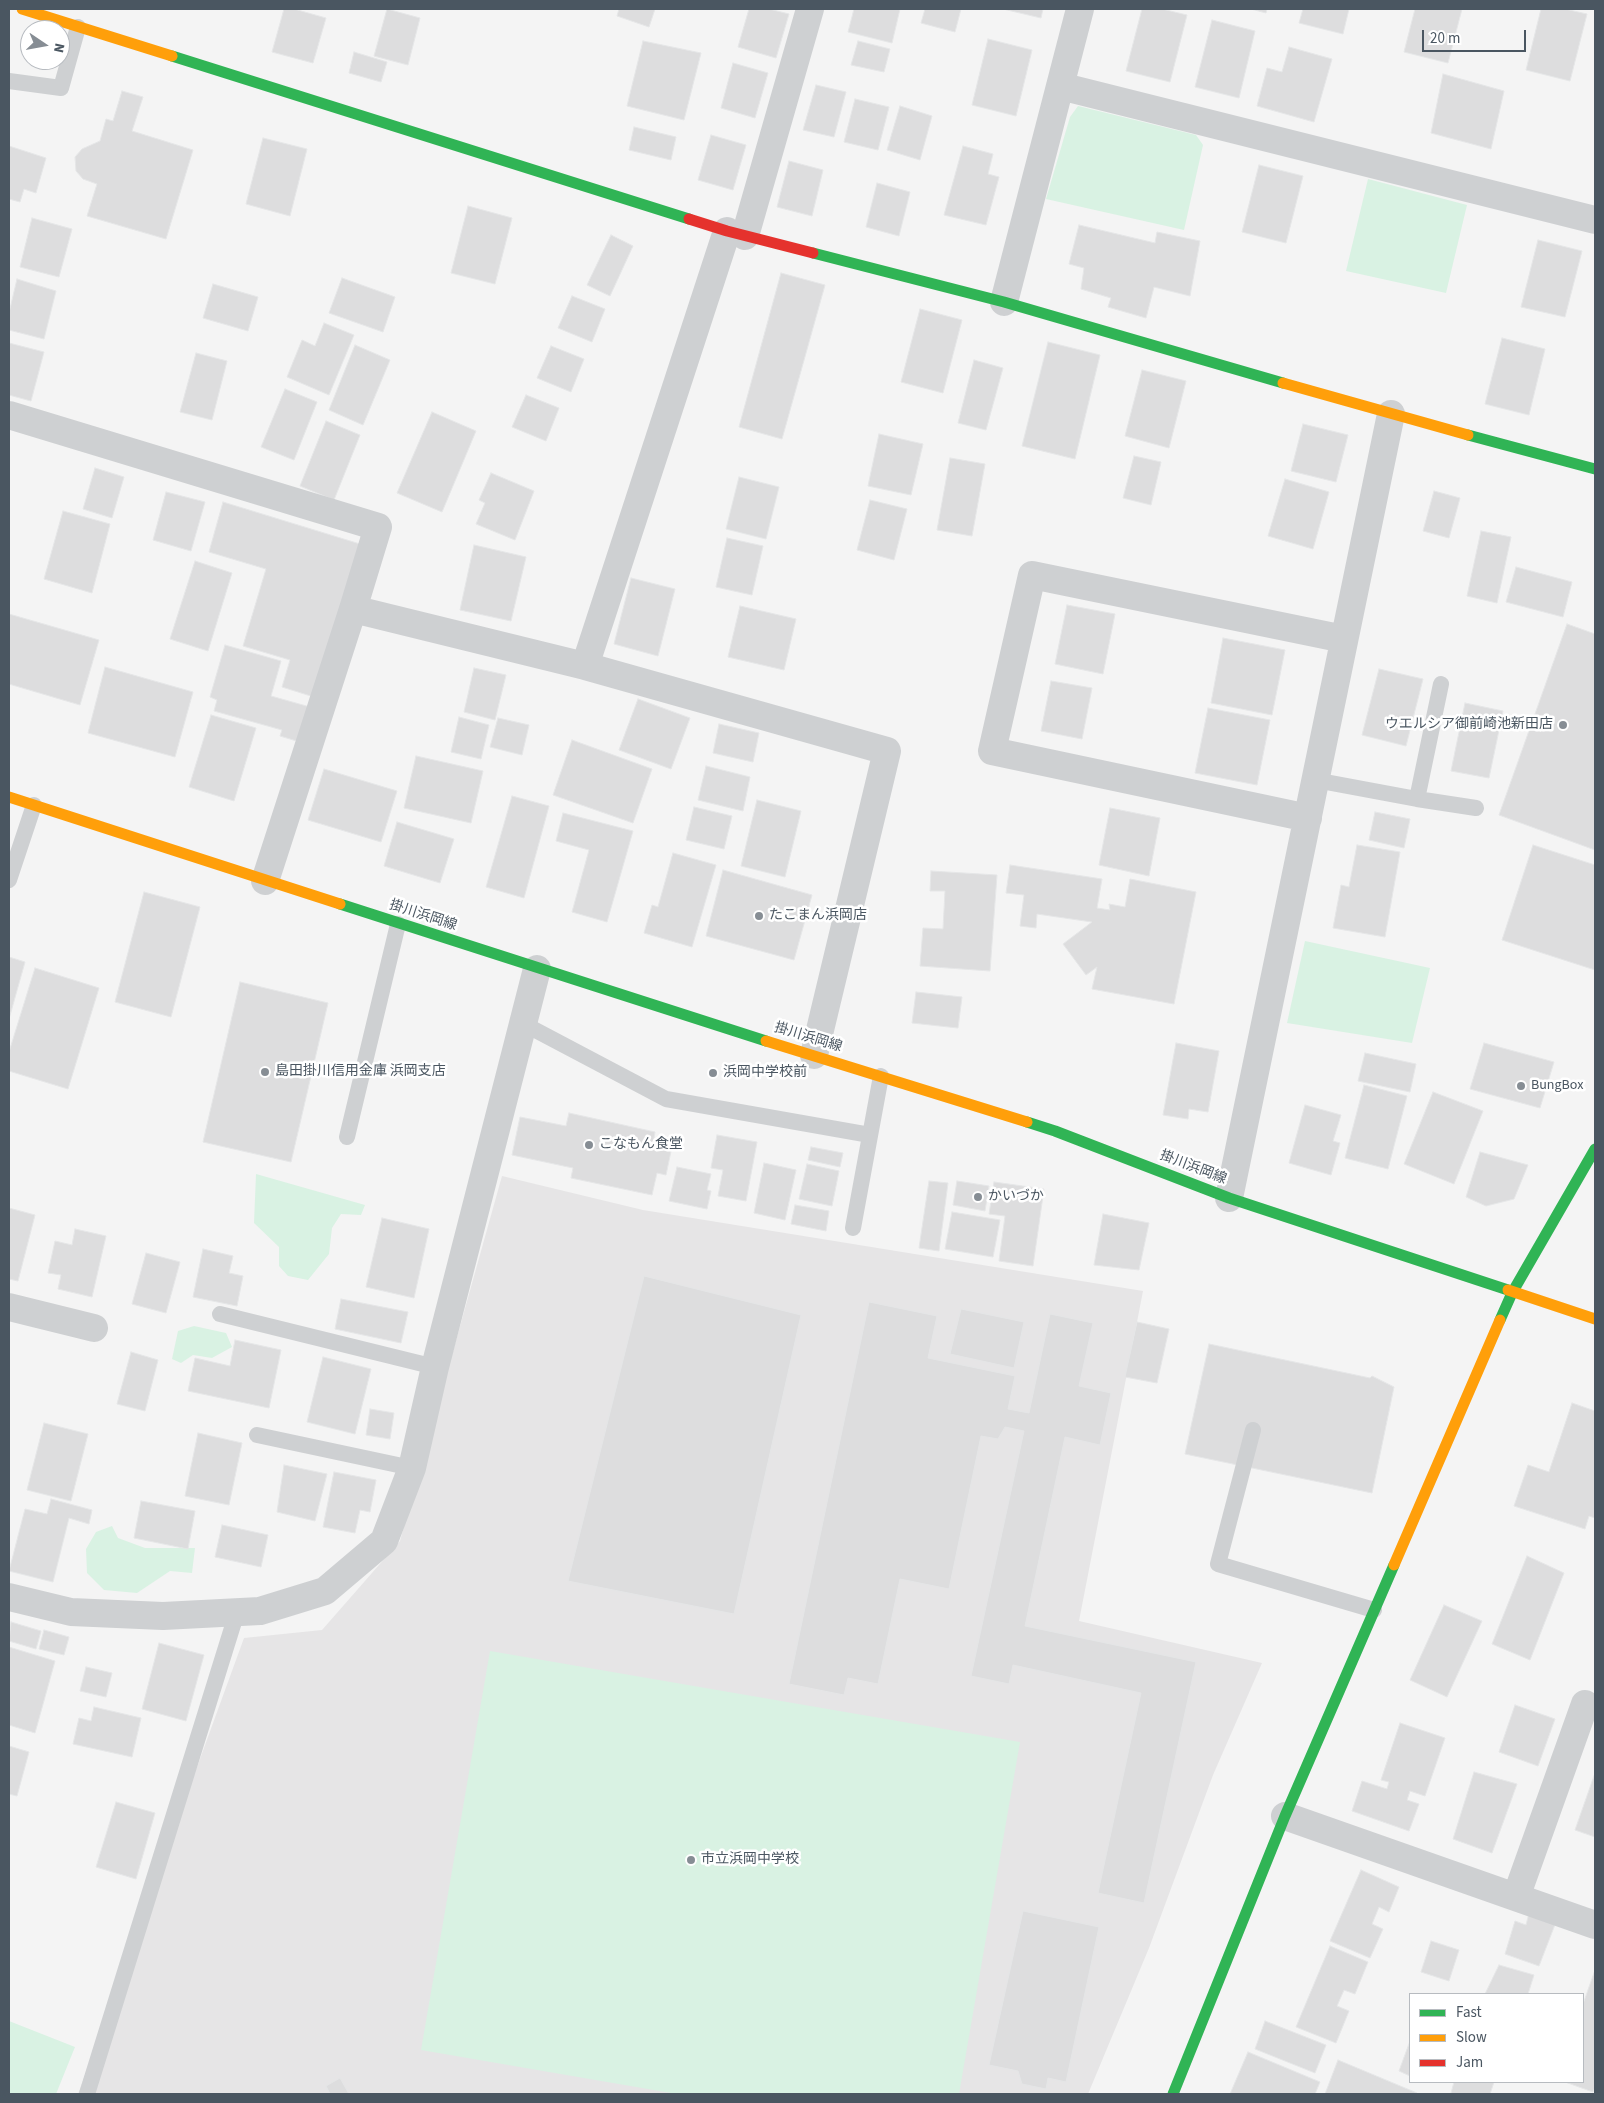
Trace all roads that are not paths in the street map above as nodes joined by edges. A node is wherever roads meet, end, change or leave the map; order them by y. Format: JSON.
{"nodes":[{"id":1,"x":22,"y":9,"type":"edge"},
{"id":2,"x":810,"y":9,"type":"edge"},
{"id":3,"x":1080,"y":9,"type":"edge"},
{"id":4,"x":78,"y":27,"type":"junction"},
{"id":5,"x":9,"y":82,"type":"edge"},
{"id":6,"x":1060,"y":86,"type":"junction"},
{"id":7,"x":1595,"y":220,"type":"edge"},
{"id":8,"x":736,"y":233,"type":"junction"},
{"id":9,"x":1004,"y":302,"type":"junction"},
{"id":10,"x":9,"y":414,"type":"edge"},
{"id":11,"x":1391,"y":414,"type":"junction"},
{"id":12,"x":1595,"y":469,"type":"edge"},
{"id":13,"x":353,"y":609,"type":"junction"},
{"id":14,"x":1344,"y":640,"type":"junction"},
{"id":15,"x":585,"y":666,"type":"junction"},
{"id":16,"x":1441,"y":684,"type":"dead end"},
{"id":17,"x":1315,"y":780,"type":"junction"},
{"id":18,"x":9,"y":797,"type":"edge"},
{"id":19,"x":1417,"y":799,"type":"junction"},
{"id":20,"x":34,"y":805,"type":"junction"},
{"id":21,"x":1476,"y":808,"type":"dead end"},
{"id":22,"x":1308,"y":818,"type":"junction"},
{"id":23,"x":9,"y":880,"type":"edge"},
{"id":24,"x":265,"y":881,"type":"junction"},
{"id":25,"x":398,"y":924,"type":"junction"},
{"id":26,"x":537,"y":969,"type":"junction"},
{"id":27,"x":522,"y":1022,"type":"junction"},
{"id":28,"x":814,"y":1055,"type":"junction"},
{"id":29,"x":881,"y":1076,"type":"junction"},
{"id":30,"x":870,"y":1135,"type":"junction"},
{"id":31,"x":346,"y":1137,"type":"dead end"},
{"id":32,"x":1595,"y":1149,"type":"edge"},
{"id":33,"x":1229,"y":1198,"type":"junction"},
{"id":34,"x":853,"y":1228,"type":"dead end"},
{"id":35,"x":1512,"y":1293,"type":"junction"},
{"id":36,"x":9,"y":1307,"type":"edge"},
{"id":37,"x":220,"y":1314,"type":"dead end"},
{"id":38,"x":1595,"y":1318,"type":"edge"},
{"id":39,"x":94,"y":1328,"type":"dead end"},
{"id":40,"x":435,"y":1368,"type":"junction"},
{"id":41,"x":1253,"y":1430,"type":"dead end"},
{"id":42,"x":257,"y":1435,"type":"dead end"},
{"id":43,"x":412,"y":1468,"type":"junction"},
{"id":44,"x":9,"y":1597,"type":"edge"},
{"id":45,"x":1374,"y":1610,"type":"junction"},
{"id":46,"x":237,"y":1612,"type":"junction"},
{"id":47,"x":1585,"y":1704,"type":"dead end"},
{"id":48,"x":1286,"y":1816,"type":"junction"},
{"id":49,"x":1516,"y":1897,"type":"junction"},
{"id":50,"x":1595,"y":1925,"type":"edge"},
{"id":51,"x":87,"y":2094,"type":"edge"},
{"id":52,"x":1173,"y":2094,"type":"edge"}],
"edges":[{"from":1,"to":4,"type":"street"},
{"from":2,"to":8,"type":"street"},
{"from":3,"to":6,"type":"street"},
{"from":4,"to":5,"type":"lane"},
{"from":4,"to":8,"type":"street"},
{"from":6,"to":7,"type":"street"},
{"from":6,"to":9,"type":"street"},
{"from":8,"to":9,"type":"street"},
{"from":8,"to":15,"type":"street"},
{"from":9,"to":11,"type":"street"},
{"from":10,"to":13,"type":"street"},
{"from":11,"to":12,"type":"street"},
{"from":11,"to":14,"type":"street"},
{"from":13,"to":15,"type":"street"},
{"from":13,"to":24,"type":"street"},
{"from":14,"to":17,"type":"street"},
{"from":14,"to":22,"type":"street"},
{"from":15,"to":28,"type":"street"},
{"from":16,"to":19,"type":"lane"},
{"from":17,"to":19,"type":"lane"},
{"from":17,"to":22,"type":"street"},
{"from":18,"to":20,"type":"street","name":"掛川浜岡線"},
{"from":19,"to":21,"type":"lane"},
{"from":20,"to":23,"type":"lane"},
{"from":20,"to":24,"type":"street","name":"掛川浜岡線"},
{"from":22,"to":33,"type":"street"},
{"from":24,"to":25,"type":"street","name":"掛川浜岡線"},
{"from":25,"to":26,"type":"street","name":"掛川浜岡線"},
{"from":25,"to":31,"type":"lane"},
{"from":26,"to":27,"type":"street"},
{"from":26,"to":28,"type":"street","name":"掛川浜岡線"},
{"from":27,"to":30,"type":"lane"},
{"from":27,"to":40,"type":"street"},
{"from":28,"to":29,"type":"street","name":"掛川浜岡線"},
{"from":29,"to":30,"type":"lane"},
{"from":29,"to":33,"type":"street","name":"掛川浜岡線"},
{"from":30,"to":34,"type":"lane"},
{"from":32,"to":35,"type":"street"},
{"from":33,"to":35,"type":"street","name":"掛川浜岡線"},
{"from":35,"to":38,"type":"street","name":"掛川浜岡線"},
{"from":35,"to":45,"type":"street"},
{"from":36,"to":39,"type":"street"},
{"from":37,"to":40,"type":"lane"},
{"from":40,"to":43,"type":"street"},
{"from":41,"to":45,"type":"lane"},
{"from":42,"to":43,"type":"lane"},
{"from":43,"to":46,"type":"street"},
{"from":44,"to":46,"type":"street"},
{"from":45,"to":48,"type":"street"},
{"from":46,"to":51,"type":"lane"},
{"from":47,"to":49,"type":"street"},
{"from":48,"to":49,"type":"street"},
{"from":48,"to":52,"type":"street"},
{"from":49,"to":50,"type":"street"}]}
